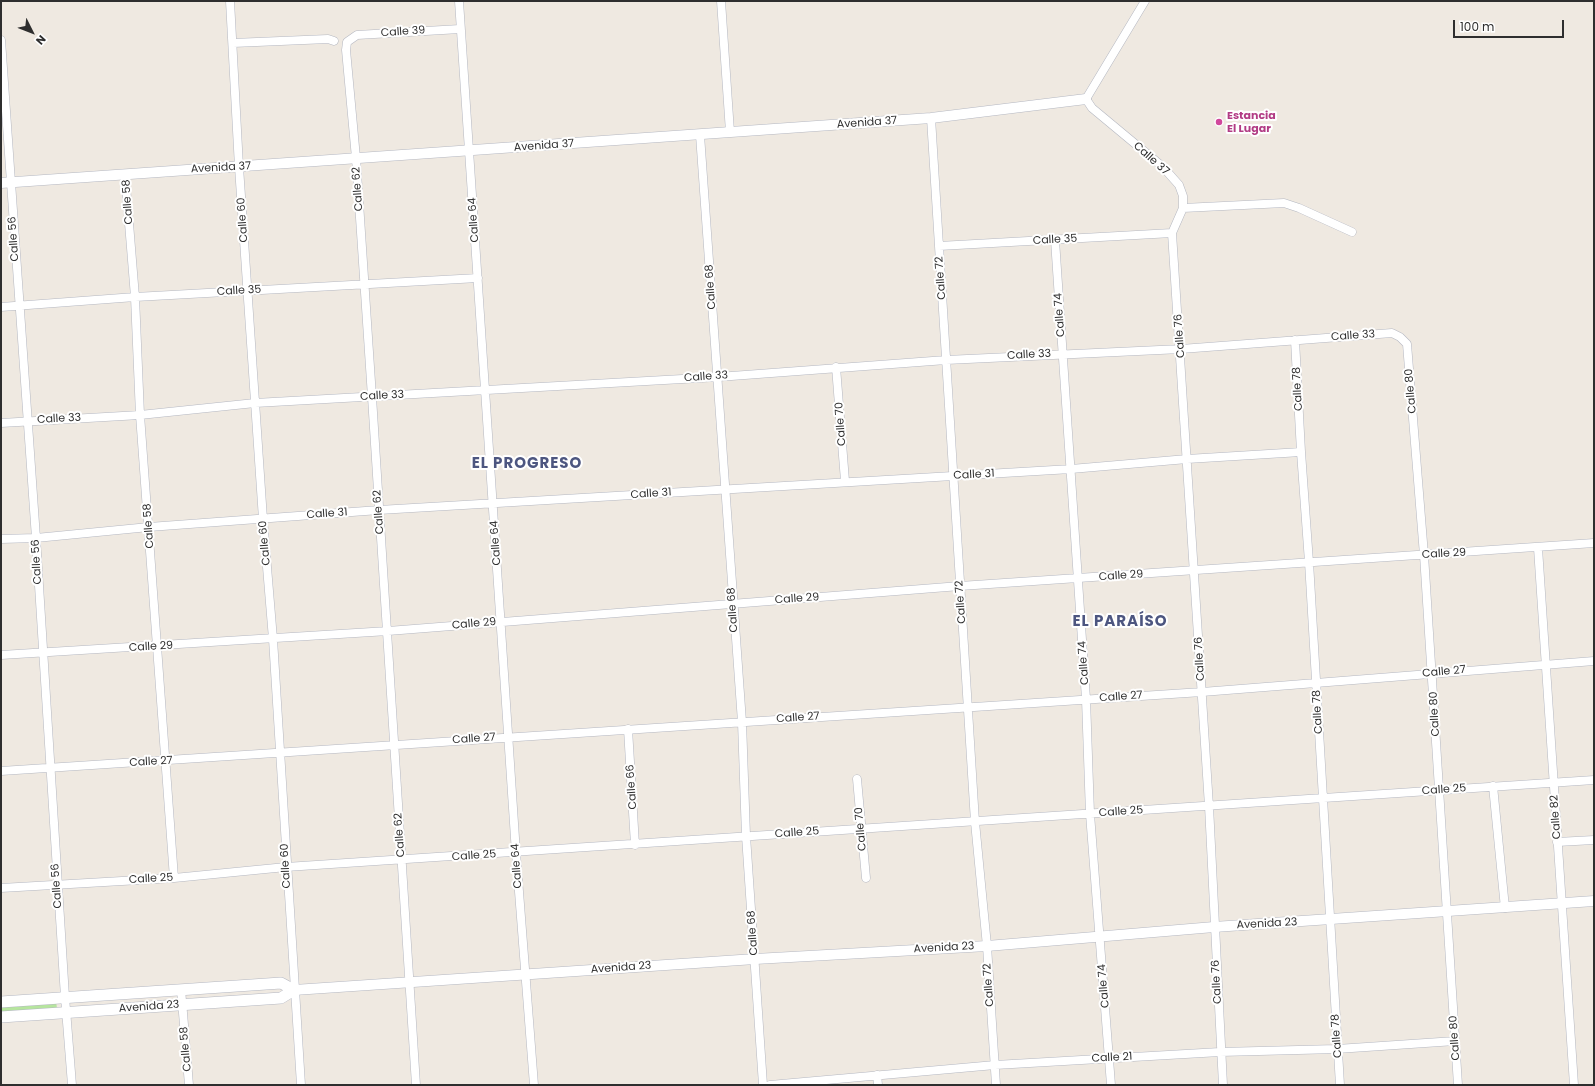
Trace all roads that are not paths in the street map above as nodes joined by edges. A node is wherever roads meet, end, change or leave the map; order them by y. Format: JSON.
{"nodes":[{"id":1,"x":230,"y":1,"type":"edge"},
{"id":2,"x":459,"y":1,"type":"edge"},
{"id":3,"x":721,"y":1,"type":"edge"},
{"id":4,"x":1145,"y":1,"type":"edge"},
{"id":5,"x":460,"y":29,"type":"junction"},
{"id":6,"x":1,"y":40,"type":"edge"},
{"id":7,"x":334,"y":41,"type":"dead end"},
{"id":8,"x":347,"y":42,"type":"joint"},
{"id":9,"x":233,"y":43,"type":"junction"},
{"id":10,"x":1086,"y":99,"type":"junction"},
{"id":11,"x":931,"y":118,"type":"junction"},
{"id":12,"x":730,"y":132,"type":"junction"},
{"id":13,"x":700,"y":135,"type":"junction"},
{"id":14,"x":470,"y":151,"type":"junction"},
{"id":15,"x":356,"y":158,"type":"junction"},
{"id":16,"x":239,"y":167,"type":"junction"},
{"id":17,"x":126,"y":174,"type":"junction"},
{"id":18,"x":6,"y":183,"type":"edge"},
{"id":19,"x":1183,"y":208,"type":"junction"},
{"id":20,"x":1352,"y":232,"type":"dead end"},
{"id":21,"x":1172,"y":233,"type":"junction"},
{"id":22,"x":1054,"y":240,"type":"junction"},
{"id":23,"x":939,"y":246,"type":"junction"},
{"id":24,"x":478,"y":278,"type":"junction"},
{"id":25,"x":365,"y":284,"type":"junction"},
{"id":26,"x":249,"y":291,"type":"junction"},
{"id":27,"x":135,"y":297,"type":"junction"},
{"id":28,"x":19,"y":306,"type":"junction"},
{"id":29,"x":1,"y":307,"type":"edge"},
{"id":30,"x":1296,"y":340,"type":"junction"},
{"id":31,"x":1407,"y":344,"type":"joint"},
{"id":32,"x":1181,"y":349,"type":"junction"},
{"id":33,"x":1063,"y":353,"type":"junction"},
{"id":34,"x":946,"y":360,"type":"junction"},
{"id":35,"x":836,"y":367,"type":"junction"},
{"id":36,"x":718,"y":377,"type":"junction"},
{"id":37,"x":485,"y":389,"type":"junction"},
{"id":38,"x":372,"y":396,"type":"junction"},
{"id":39,"x":255,"y":403,"type":"junction"},
{"id":40,"x":140,"y":415,"type":"junction"},
{"id":41,"x":27,"y":421,"type":"junction"},
{"id":42,"x":1,"y":422,"type":"edge"},
{"id":43,"x":1301,"y":452,"type":"junction"},
{"id":44,"x":1187,"y":458,"type":"junction"},
{"id":45,"x":1071,"y":469,"type":"junction"},
{"id":46,"x":953,"y":476,"type":"junction"},
{"id":47,"x":845,"y":481,"type":"junction"},
{"id":48,"x":725,"y":489,"type":"junction"},
{"id":49,"x":493,"y":504,"type":"junction"},
{"id":50,"x":379,"y":510,"type":"junction"},
{"id":51,"x":263,"y":519,"type":"junction"},
{"id":52,"x":149,"y":527,"type":"junction"},
{"id":53,"x":36,"y":538,"type":"junction"},
{"id":54,"x":1,"y":539,"type":"edge"},
{"id":55,"x":1594,"y":543,"type":"edge"},
{"id":56,"x":1538,"y":548,"type":"junction"},
{"id":57,"x":1424,"y":555,"type":"junction"},
{"id":58,"x":1309,"y":562,"type":"junction"},
{"id":59,"x":1195,"y":571,"type":"junction"},
{"id":60,"x":1078,"y":578,"type":"junction"},
{"id":61,"x":960,"y":586,"type":"junction"},
{"id":62,"x":733,"y":603,"type":"junction"},
{"id":63,"x":501,"y":622,"type":"junction"},
{"id":64,"x":388,"y":632,"type":"junction"},
{"id":65,"x":273,"y":639,"type":"junction"},
{"id":66,"x":157,"y":647,"type":"junction"},
{"id":67,"x":42,"y":653,"type":"junction"},
{"id":68,"x":1,"y":656,"type":"edge"},
{"id":69,"x":1594,"y":660,"type":"edge"},
{"id":70,"x":1545,"y":663,"type":"junction"},
{"id":71,"x":1433,"y":673,"type":"junction"},
{"id":72,"x":1316,"y":682,"type":"junction"},
{"id":73,"x":1202,"y":692,"type":"junction"},
{"id":74,"x":1086,"y":699,"type":"junction"},
{"id":75,"x":967,"y":707,"type":"junction"},
{"id":76,"x":742,"y":722,"type":"junction"},
{"id":77,"x":628,"y":729,"type":"junction"},
{"id":78,"x":508,"y":737,"type":"junction"},
{"id":79,"x":394,"y":745,"type":"junction"},
{"id":80,"x":280,"y":753,"type":"junction"},
{"id":81,"x":165,"y":761,"type":"junction"},
{"id":82,"x":49,"y":768,"type":"junction"},
{"id":83,"x":1,"y":771,"type":"edge"},
{"id":84,"x":856,"y":779,"type":"dead end"},
{"id":85,"x":1594,"y":780,"type":"edge"},
{"id":86,"x":1553,"y":782,"type":"junction"},
{"id":87,"x":1493,"y":786,"type":"junction"},
{"id":88,"x":1439,"y":790,"type":"junction"},
{"id":89,"x":1322,"y":798,"type":"junction"},
{"id":90,"x":1209,"y":806,"type":"junction"},
{"id":91,"x":1090,"y":814,"type":"junction"},
{"id":92,"x":974,"y":822,"type":"junction"},
{"id":93,"x":861,"y":829,"type":"junction"},
{"id":94,"x":746,"y":836,"type":"junction"},
{"id":95,"x":1594,"y":840,"type":"edge"},
{"id":96,"x":1557,"y":842,"type":"junction"},
{"id":97,"x":635,"y":845,"type":"junction"},
{"id":98,"x":516,"y":853,"type":"junction"},
{"id":99,"x":402,"y":861,"type":"junction"},
{"id":100,"x":286,"y":867,"type":"junction"},
{"id":101,"x":174,"y":878,"type":"junction"},
{"id":102,"x":866,"y":878,"type":"dead end"},
{"id":103,"x":57,"y":884,"type":"junction"},
{"id":104,"x":1,"y":888,"type":"edge"},
{"id":105,"x":1594,"y":901,"type":"edge"},
{"id":106,"x":1561,"y":904,"type":"junction"},
{"id":107,"x":1505,"y":908,"type":"junction"},
{"id":108,"x":1446,"y":912,"type":"junction"},
{"id":109,"x":1329,"y":920,"type":"junction"},
{"id":110,"x":1214,"y":927,"type":"junction"},
{"id":111,"x":1100,"y":937,"type":"junction"},
{"id":112,"x":987,"y":946,"type":"junction"},
{"id":113,"x":755,"y":959,"type":"junction"},
{"id":114,"x":526,"y":975,"type":"junction"},
{"id":115,"x":409,"y":983,"type":"junction"},
{"id":116,"x":181,"y":990,"type":"junction"},
{"id":117,"x":294,"y":990,"type":"junction"},
{"id":118,"x":65,"y":997,"type":"junction"},
{"id":119,"x":1,"y":1002,"type":"edge"},
{"id":120,"x":182,"y":1005,"type":"junction"},
{"id":121,"x":66,"y":1013,"type":"junction"},
{"id":122,"x":1,"y":1017,"type":"edge"},
{"id":123,"x":1455,"y":1041,"type":"junction"},
{"id":124,"x":1337,"y":1049,"type":"junction"},
{"id":125,"x":1220,"y":1052,"type":"junction"},
{"id":126,"x":1110,"y":1058,"type":"junction"},
{"id":127,"x":995,"y":1065,"type":"junction"},
{"id":128,"x":877,"y":1075,"type":"junction"},
{"id":129,"x":72,"y":1085,"type":"edge"},
{"id":130,"x":189,"y":1085,"type":"edge"},
{"id":131,"x":301,"y":1085,"type":"edge"},
{"id":132,"x":416,"y":1085,"type":"edge"},
{"id":133,"x":534,"y":1085,"type":"edge"},
{"id":134,"x":764,"y":1085,"type":"edge"},
{"id":135,"x":770,"y":1085,"type":"edge"},
{"id":136,"x":878,"y":1085,"type":"edge"},
{"id":137,"x":996,"y":1085,"type":"edge"},
{"id":138,"x":1112,"y":1085,"type":"edge"},
{"id":139,"x":1223,"y":1085,"type":"edge"},
{"id":140,"x":1340,"y":1085,"type":"edge"},
{"id":141,"x":1458,"y":1085,"type":"edge"},
{"id":142,"x":1574,"y":1085,"type":"edge"}],
"edges":[{"from":1,"to":9,"type":"street","name":"Calle 60"},
{"from":2,"to":5,"type":"street","name":"Calle 64"},
{"from":3,"to":12,"type":"street"},
{"from":4,"to":10,"type":"street"},
{"from":5,"to":8,"type":"street","name":"Calle 39"},
{"from":5,"to":14,"type":"street","name":"Calle 64"},
{"from":6,"to":18,"type":"street","name":"Calle 56"},
{"from":7,"to":9,"type":"street"},
{"from":8,"to":15,"type":"street","name":"Calle 62"},
{"from":9,"to":16,"type":"street","name":"Calle 60"},
{"from":10,"to":11,"type":"street","name":"Avenida 37"},
{"from":10,"to":19,"type":"street","name":"Calle 37"},
{"from":11,"to":12,"type":"street","name":"Avenida 37"},
{"from":11,"to":23,"type":"street","name":"Calle 72"},
{"from":12,"to":13,"type":"street","name":"Avenida 37"},
{"from":13,"to":14,"type":"street","name":"Avenida 37"},
{"from":13,"to":36,"type":"street","name":"Calle 68"},
{"from":14,"to":15,"type":"street","name":"Avenida 37"},
{"from":14,"to":24,"type":"street","name":"Calle 64"},
{"from":15,"to":16,"type":"street","name":"Avenida 37"},
{"from":15,"to":25,"type":"street","name":"Calle 62"},
{"from":16,"to":17,"type":"street","name":"Avenida 37"},
{"from":16,"to":26,"type":"street","name":"Calle 60"},
{"from":17,"to":18,"type":"street","name":"Avenida 37"},
{"from":17,"to":27,"type":"street","name":"Calle 58"},
{"from":18,"to":28,"type":"street","name":"Calle 56"},
{"from":19,"to":20,"type":"street"},
{"from":19,"to":21,"type":"street"},
{"from":21,"to":22,"type":"street","name":"Calle 35"},
{"from":21,"to":32,"type":"street","name":"Calle 76"},
{"from":22,"to":23,"type":"street","name":"Calle 35"},
{"from":22,"to":33,"type":"street","name":"Calle 74"},
{"from":23,"to":34,"type":"street","name":"Calle 72"},
{"from":24,"to":25,"type":"street","name":"Calle 35"},
{"from":24,"to":37,"type":"street","name":"Calle 64"},
{"from":25,"to":26,"type":"street","name":"Calle 35"},
{"from":25,"to":38,"type":"street","name":"Calle 62"},
{"from":26,"to":27,"type":"street","name":"Calle 35"},
{"from":26,"to":39,"type":"street","name":"Calle 60"},
{"from":27,"to":28,"type":"street","name":"Calle 35"},
{"from":27,"to":40,"type":"street","name":"Calle 58"},
{"from":28,"to":29,"type":"street","name":"Calle 35"},
{"from":28,"to":41,"type":"street","name":"Calle 56"},
{"from":30,"to":31,"type":"street","name":"Calle 33"},
{"from":30,"to":32,"type":"street","name":"Calle 33"},
{"from":30,"to":43,"type":"street","name":"Calle 78"},
{"from":31,"to":57,"type":"street","name":"Calle 80"},
{"from":32,"to":33,"type":"street","name":"Calle 33"},
{"from":32,"to":44,"type":"street","name":"Calle 76"},
{"from":33,"to":34,"type":"street","name":"Calle 33"},
{"from":33,"to":45,"type":"street","name":"Calle 74"},
{"from":34,"to":35,"type":"street","name":"Calle 33"},
{"from":34,"to":46,"type":"street","name":"Calle 72"},
{"from":35,"to":36,"type":"street","name":"Calle 33"},
{"from":35,"to":47,"type":"street","name":"Calle 70"},
{"from":36,"to":37,"type":"street","name":"Calle 33"},
{"from":36,"to":48,"type":"street","name":"Calle 68"},
{"from":37,"to":38,"type":"street","name":"Calle 33"},
{"from":37,"to":49,"type":"street","name":"Calle 64"},
{"from":38,"to":39,"type":"street","name":"Calle 33"},
{"from":38,"to":50,"type":"street","name":"Calle 62"},
{"from":39,"to":40,"type":"street","name":"Calle 33"},
{"from":39,"to":51,"type":"street","name":"Calle 60"},
{"from":40,"to":41,"type":"street","name":"Calle 33"},
{"from":40,"to":52,"type":"street","name":"Calle 58"},
{"from":41,"to":42,"type":"street","name":"Calle 33"},
{"from":41,"to":53,"type":"street","name":"Calle 56"},
{"from":43,"to":44,"type":"street","name":"Calle 31"},
{"from":43,"to":58,"type":"street","name":"Calle 78"},
{"from":44,"to":45,"type":"street","name":"Calle 31"},
{"from":44,"to":59,"type":"street","name":"Calle 76"},
{"from":45,"to":46,"type":"street","name":"Calle 31"},
{"from":45,"to":60,"type":"street","name":"Calle 74"},
{"from":46,"to":47,"type":"street","name":"Calle 31"},
{"from":46,"to":61,"type":"street","name":"Calle 72"},
{"from":47,"to":48,"type":"street","name":"Calle 31"},
{"from":48,"to":49,"type":"street","name":"Calle 31"},
{"from":48,"to":62,"type":"street","name":"Calle 68"},
{"from":49,"to":50,"type":"street","name":"Calle 31"},
{"from":49,"to":63,"type":"street","name":"Calle 64"},
{"from":50,"to":51,"type":"street","name":"Calle 31"},
{"from":50,"to":64,"type":"street","name":"Calle 62"},
{"from":51,"to":52,"type":"street","name":"Calle 31"},
{"from":51,"to":65,"type":"street","name":"Calle 60"},
{"from":52,"to":53,"type":"street","name":"Calle 31"},
{"from":52,"to":66,"type":"street","name":"Calle 58"},
{"from":53,"to":54,"type":"street","name":"Calle 31"},
{"from":53,"to":67,"type":"street","name":"Calle 56"},
{"from":55,"to":56,"type":"street","name":"Calle 29"},
{"from":56,"to":57,"type":"street","name":"Calle 29"},
{"from":56,"to":70,"type":"street","name":"Calle 82"},
{"from":57,"to":58,"type":"street","name":"Calle 29"},
{"from":57,"to":71,"type":"street","name":"Calle 80"},
{"from":58,"to":59,"type":"street","name":"Calle 29"},
{"from":58,"to":72,"type":"street","name":"Calle 78"},
{"from":59,"to":60,"type":"street","name":"Calle 29"},
{"from":59,"to":73,"type":"street","name":"Calle 76"},
{"from":60,"to":61,"type":"street","name":"Calle 29"},
{"from":60,"to":74,"type":"street","name":"Calle 74"},
{"from":61,"to":62,"type":"street","name":"Calle 29"},
{"from":61,"to":75,"type":"street","name":"Calle 72"},
{"from":62,"to":63,"type":"street","name":"Calle 29"},
{"from":62,"to":76,"type":"street","name":"Calle 68"},
{"from":63,"to":64,"type":"street","name":"Calle 29"},
{"from":63,"to":78,"type":"street","name":"Calle 64"},
{"from":64,"to":65,"type":"street","name":"Calle 29"},
{"from":64,"to":79,"type":"street","name":"Calle 62"},
{"from":65,"to":66,"type":"street","name":"Calle 29"},
{"from":65,"to":80,"type":"street","name":"Calle 60"},
{"from":66,"to":67,"type":"street","name":"Calle 29"},
{"from":66,"to":81,"type":"street","name":"Calle 58"},
{"from":67,"to":68,"type":"street","name":"Calle 29"},
{"from":67,"to":82,"type":"street","name":"Calle 56"},
{"from":69,"to":70,"type":"street","name":"Calle 27"},
{"from":70,"to":71,"type":"street","name":"Calle 27"},
{"from":70,"to":86,"type":"street","name":"Calle 82"},
{"from":71,"to":72,"type":"street","name":"Calle 27"},
{"from":71,"to":88,"type":"street","name":"Calle 80"},
{"from":72,"to":73,"type":"street","name":"Calle 27"},
{"from":72,"to":89,"type":"street","name":"Calle 78"},
{"from":73,"to":74,"type":"street","name":"Calle 27"},
{"from":73,"to":90,"type":"street","name":"Calle 76"},
{"from":74,"to":75,"type":"street","name":"Calle 27"},
{"from":74,"to":91,"type":"street","name":"Calle 74"},
{"from":75,"to":76,"type":"street","name":"Calle 27"},
{"from":75,"to":92,"type":"street","name":"Calle 72"},
{"from":76,"to":77,"type":"street","name":"Calle 27"},
{"from":76,"to":94,"type":"street","name":"Calle 68"},
{"from":77,"to":78,"type":"street","name":"Calle 27"},
{"from":77,"to":97,"type":"street","name":"Calle 66"},
{"from":78,"to":79,"type":"street","name":"Calle 27"},
{"from":78,"to":98,"type":"street","name":"Calle 64"},
{"from":79,"to":80,"type":"street","name":"Calle 27"},
{"from":79,"to":99,"type":"street","name":"Calle 62"},
{"from":80,"to":81,"type":"street","name":"Calle 27"},
{"from":80,"to":100,"type":"street","name":"Calle 60"},
{"from":81,"to":82,"type":"street","name":"Calle 27"},
{"from":81,"to":101,"type":"street","name":"Calle 58"},
{"from":82,"to":83,"type":"street","name":"Calle 27"},
{"from":82,"to":103,"type":"street","name":"Calle 56"},
{"from":84,"to":93,"type":"street","name":"Calle 70"},
{"from":85,"to":86,"type":"street","name":"Calle 25"},
{"from":86,"to":87,"type":"street","name":"Calle 25"},
{"from":86,"to":96,"type":"street","name":"Calle 82"},
{"from":87,"to":88,"type":"street","name":"Calle 25"},
{"from":87,"to":107,"type":"street"},
{"from":88,"to":89,"type":"street","name":"Calle 25"},
{"from":88,"to":108,"type":"street","name":"Calle 80"},
{"from":89,"to":90,"type":"street","name":"Calle 25"},
{"from":89,"to":109,"type":"street","name":"Calle 78"},
{"from":90,"to":91,"type":"street","name":"Calle 25"},
{"from":90,"to":110,"type":"street","name":"Calle 76"},
{"from":91,"to":92,"type":"street","name":"Calle 25"},
{"from":91,"to":111,"type":"street","name":"Calle 74"},
{"from":92,"to":93,"type":"street","name":"Calle 25"},
{"from":92,"to":112,"type":"street","name":"Calle 72"},
{"from":93,"to":94,"type":"street","name":"Calle 25"},
{"from":93,"to":102,"type":"street","name":"Calle 70"},
{"from":94,"to":97,"type":"street","name":"Calle 25"},
{"from":94,"to":113,"type":"street","name":"Calle 68"},
{"from":95,"to":96,"type":"street"},
{"from":96,"to":106,"type":"street","name":"Calle 82"},
{"from":97,"to":98,"type":"street","name":"Calle 25"},
{"from":98,"to":99,"type":"street","name":"Calle 25"},
{"from":98,"to":114,"type":"street","name":"Calle 64"},
{"from":99,"to":100,"type":"street","name":"Calle 25"},
{"from":99,"to":115,"type":"street","name":"Calle 62"},
{"from":100,"to":101,"type":"street","name":"Calle 25"},
{"from":100,"to":117,"type":"street","name":"Calle 60"},
{"from":101,"to":103,"type":"street","name":"Calle 25"},
{"from":103,"to":104,"type":"street","name":"Calle 25"},
{"from":103,"to":118,"type":"street","name":"Calle 56"},
{"from":105,"to":106,"type":"street","name":"Avenida 23"},
{"from":106,"to":107,"type":"street","name":"Avenida 23"},
{"from":106,"to":142,"type":"street","name":"Calle 82"},
{"from":107,"to":108,"type":"street","name":"Avenida 23"},
{"from":108,"to":109,"type":"street","name":"Avenida 23"},
{"from":108,"to":123,"type":"street","name":"Calle 80"},
{"from":109,"to":110,"type":"street","name":"Avenida 23"},
{"from":109,"to":124,"type":"street","name":"Calle 78"},
{"from":110,"to":111,"type":"street","name":"Avenida 23"},
{"from":110,"to":125,"type":"street","name":"Calle 76"},
{"from":111,"to":112,"type":"street","name":"Avenida 23"},
{"from":111,"to":126,"type":"street","name":"Calle 74"},
{"from":112,"to":113,"type":"street","name":"Avenida 23"},
{"from":112,"to":127,"type":"street","name":"Calle 72"},
{"from":113,"to":114,"type":"street","name":"Avenida 23"},
{"from":113,"to":134,"type":"street","name":"Calle 68"},
{"from":114,"to":115,"type":"street","name":"Avenida 23"},
{"from":114,"to":133,"type":"street","name":"Calle 64"},
{"from":115,"to":117,"type":"street","name":"Avenida 23"},
{"from":115,"to":132,"type":"street","name":"Calle 62"},
{"from":116,"to":117,"type":"main road","name":"Avenida 23"},
{"from":116,"to":118,"type":"main road","name":"Avenida 23"},
{"from":116,"to":120,"type":"street","name":"Calle 58"},
{"from":117,"to":120,"type":"main road","name":"Avenida 23"},
{"from":117,"to":131,"type":"street","name":"Calle 60"},
{"from":118,"to":119,"type":"main road","name":"Avenida 23"},
{"from":118,"to":121,"type":"street","name":"Calle 56"},
{"from":120,"to":121,"type":"main road","name":"Avenida 23"},
{"from":120,"to":130,"type":"street","name":"Calle 58"},
{"from":121,"to":122,"type":"main road","name":"Avenida 23"},
{"from":121,"to":129,"type":"street","name":"Calle 56"},
{"from":123,"to":124,"type":"street","name":"Calle 21"},
{"from":123,"to":141,"type":"street","name":"Calle 80"},
{"from":124,"to":125,"type":"street","name":"Calle 21"},
{"from":124,"to":140,"type":"street","name":"Calle 78"},
{"from":125,"to":126,"type":"street","name":"Calle 21"},
{"from":125,"to":139,"type":"street","name":"Calle 76"},
{"from":126,"to":127,"type":"street","name":"Calle 21"},
{"from":126,"to":138,"type":"street","name":"Calle 74"},
{"from":127,"to":128,"type":"street","name":"Calle 21"},
{"from":127,"to":137,"type":"street","name":"Calle 72"},
{"from":128,"to":135,"type":"street","name":"Calle 21"},
{"from":128,"to":136,"type":"street"}]}
